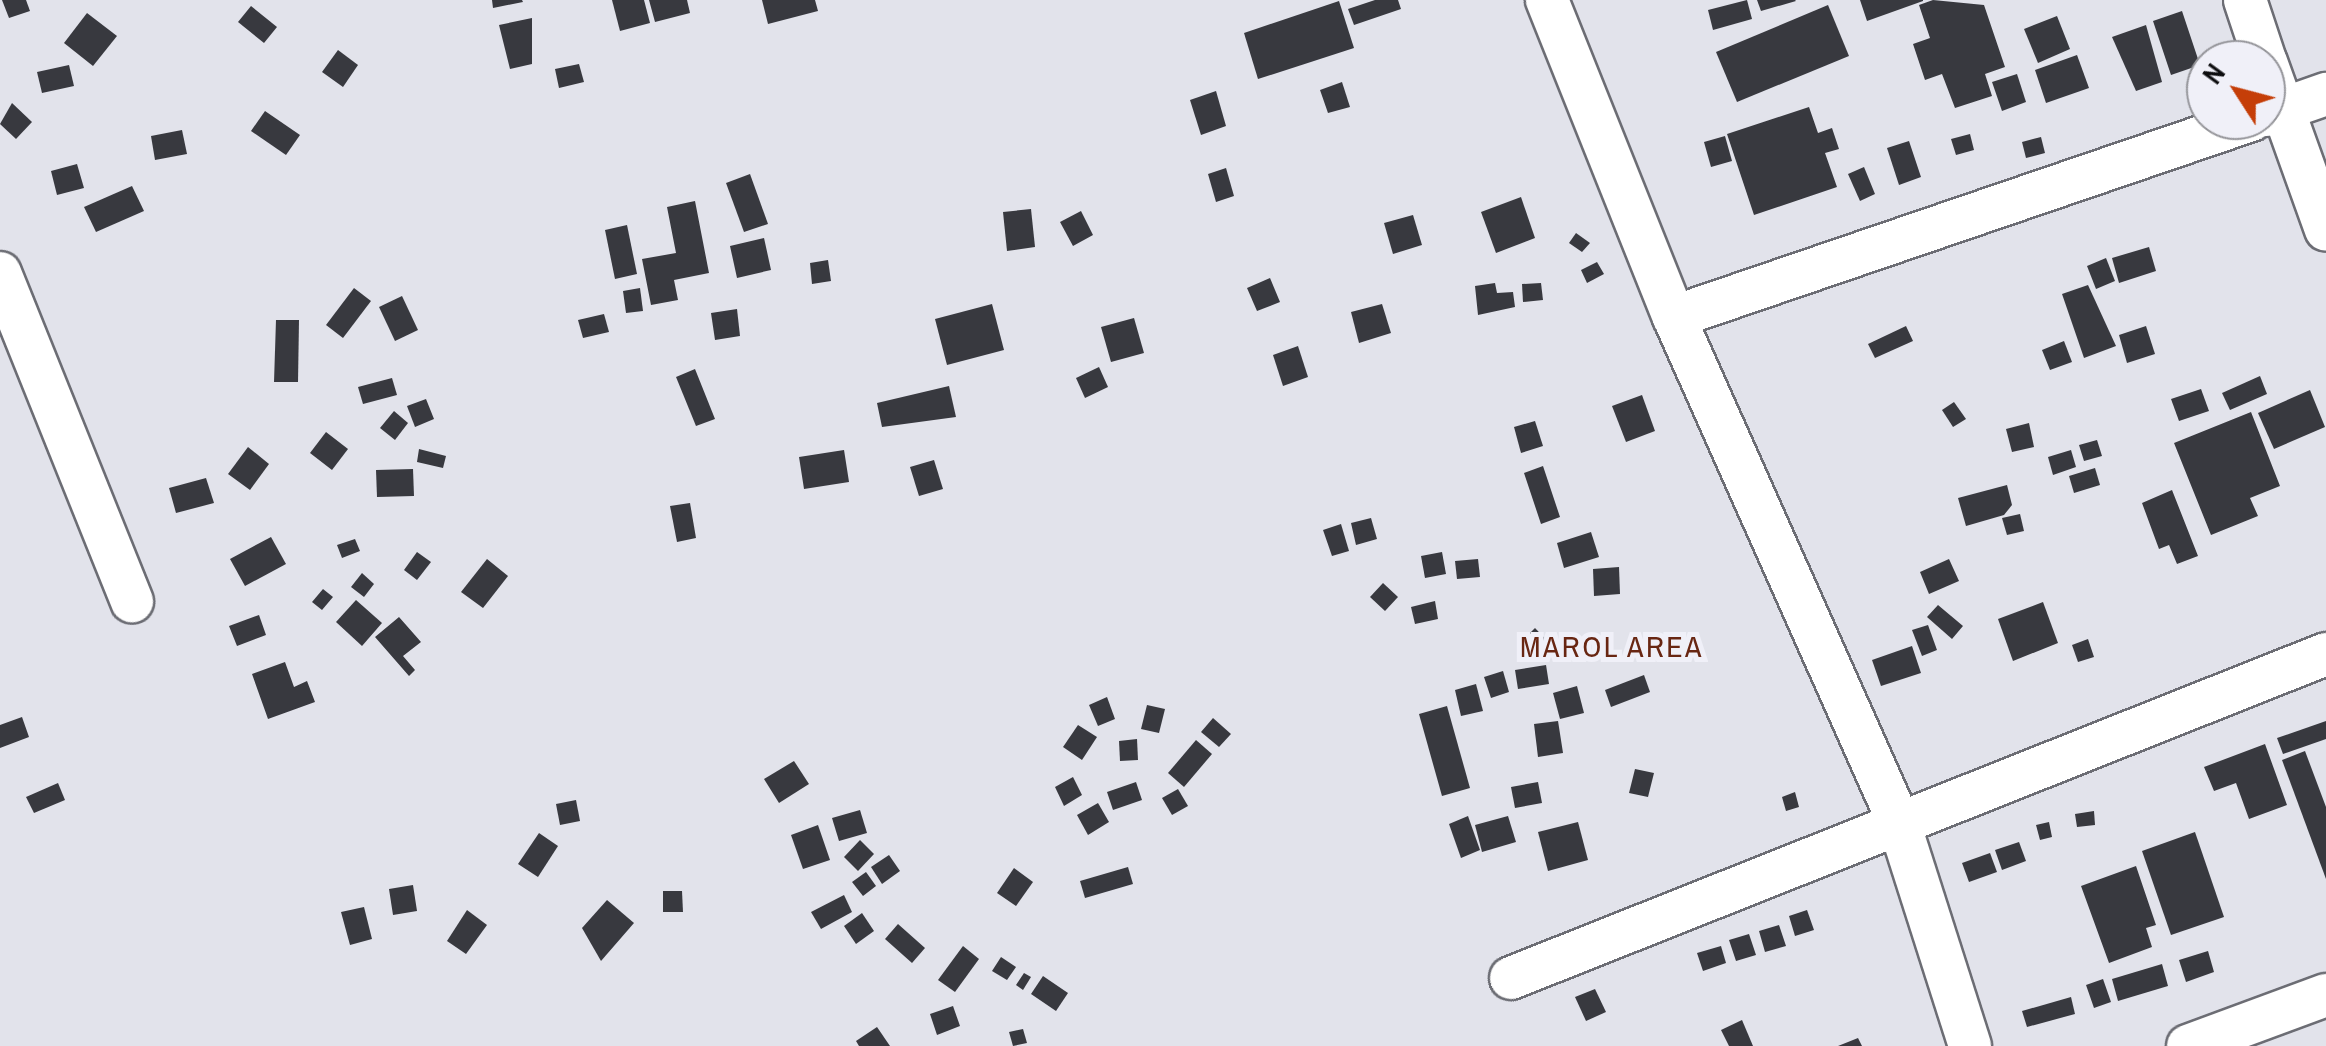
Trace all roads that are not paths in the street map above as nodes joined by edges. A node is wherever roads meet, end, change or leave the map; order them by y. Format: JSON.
{"nodes":[{"id":1,"x":1547,"y":0,"type":"edge"},
{"id":2,"x":2244,"y":0,"type":"edge"},
{"id":3,"x":2258,"y":40,"type":"edge"},
{"id":4,"x":2326,"y":94,"type":"edge"},
{"id":5,"x":2286,"y":108,"type":"edge"},
{"id":6,"x":2192,"y":140,"type":"edge"},
{"id":7,"x":2279,"y":140,"type":"edge"},
{"id":8,"x":2326,"y":230,"type":"edge"},
{"id":9,"x":0,"y":273,"type":"edge"},
{"id":10,"x":1674,"y":316,"type":"junction"},
{"id":11,"x":132,"y":601,"type":"dead end"},
{"id":12,"x":2326,"y":654,"type":"edge"},
{"id":13,"x":1898,"y":820,"type":"junction"},
{"id":14,"x":1510,"y":978,"type":"dead end"},
{"id":15,"x":2326,"y":995,"type":"edge"},
{"id":16,"x":1970,"y":1046,"type":"edge"},
{"id":17,"x":2188,"y":1046,"type":"edge"}],
"edges":[{"from":1,"to":10,"type":"street"},
{"from":2,"to":3,"type":"street"},
{"from":4,"to":5,"type":"street"},
{"from":6,"to":10,"type":"street"},
{"from":7,"to":8,"type":"street"},
{"from":9,"to":11,"type":"street"},
{"from":10,"to":13,"type":"street"},
{"from":12,"to":13,"type":"street"},
{"from":13,"to":14,"type":"street"},
{"from":13,"to":16,"type":"street"},
{"from":15,"to":17,"type":"street"}]}
